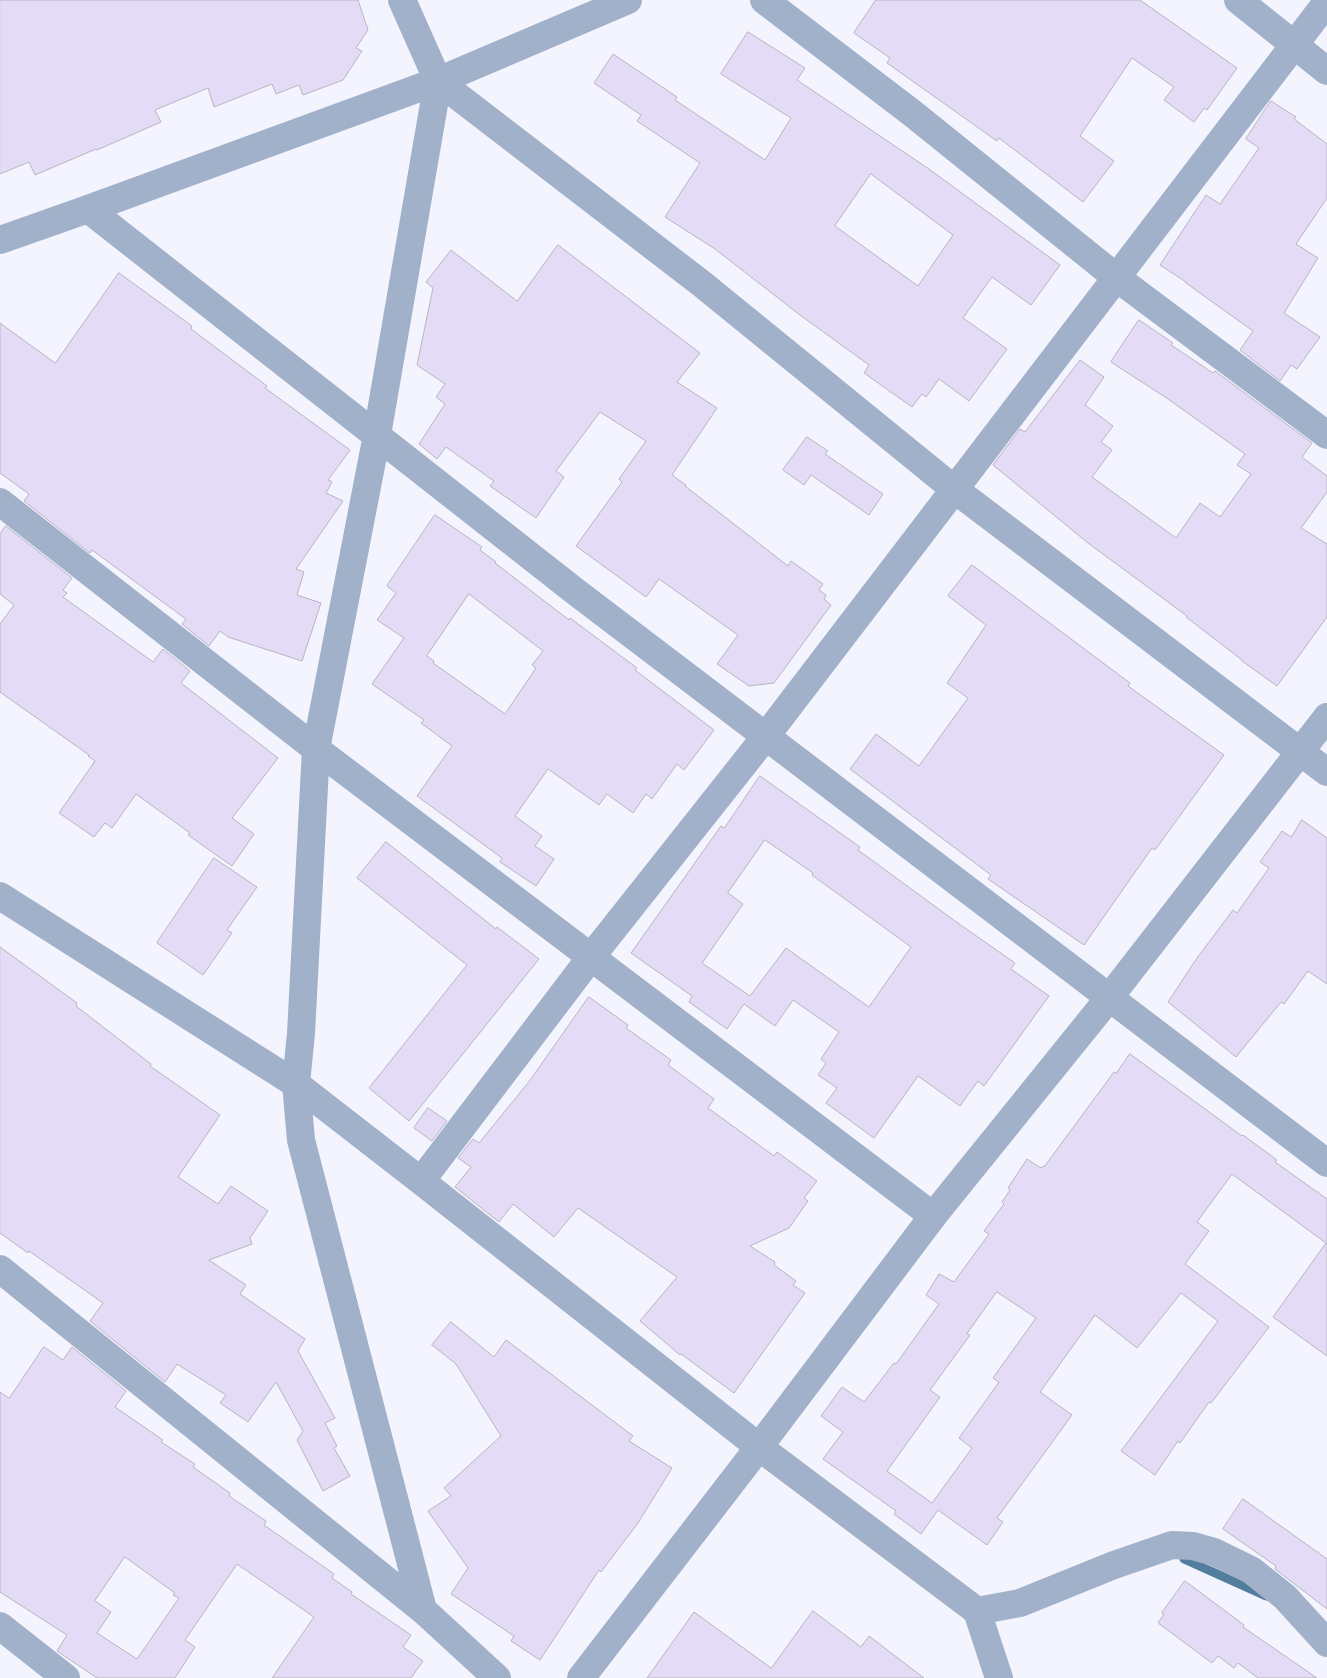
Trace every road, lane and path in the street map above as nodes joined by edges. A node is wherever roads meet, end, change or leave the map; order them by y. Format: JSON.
{"nodes":[{"id":1,"x":402,"y":0,"type":"edge"},
{"id":2,"x":628,"y":0,"type":"edge"},
{"id":3,"x":764,"y":0,"type":"edge"},
{"id":4,"x":1238,"y":0,"type":"edge"},
{"id":5,"x":1327,"y":2,"type":"edge"},
{"id":6,"x":1295,"y":46,"type":"junction"},
{"id":7,"x":1327,"y":71,"type":"edge"},
{"id":8,"x":438,"y":81,"type":"junction"},
{"id":9,"x":88,"y":209,"type":"junction"},
{"id":10,"x":0,"y":240,"type":"edge"},
{"id":11,"x":1117,"y":278,"type":"junction"},
{"id":12,"x":377,"y":435,"type":"junction"},
{"id":13,"x":1327,"y":435,"type":"edge"},
{"id":14,"x":954,"y":489,"type":"junction"},
{"id":15,"x":0,"y":502,"type":"edge"},
{"id":16,"x":1327,"y":717,"type":"edge"},
{"id":17,"x":766,"y":736,"type":"junction"},
{"id":18,"x":316,"y":749,"type":"junction"},
{"id":19,"x":1301,"y":752,"type":"junction"},
{"id":20,"x":1327,"y":772,"type":"edge"},
{"id":21,"x":0,"y":896,"type":"edge"},
{"id":22,"x":591,"y":957,"type":"junction"},
{"id":23,"x":1109,"y":998,"type":"junction"},
{"id":24,"x":296,"y":1084,"type":"junction"},
{"id":25,"x":1327,"y":1163,"type":"edge"},
{"id":26,"x":421,"y":1181,"type":"junction"},
{"id":27,"x":933,"y":1216,"type":"junction"},
{"id":28,"x":0,"y":1269,"type":"edge"},
{"id":29,"x":759,"y":1448,"type":"junction"},
{"id":30,"x":423,"y":1610,"type":"junction"},
{"id":31,"x":977,"y":1611,"type":"junction"},
{"id":32,"x":0,"y":1626,"type":"edge"},
{"id":33,"x":1327,"y":1643,"type":"edge"},
{"id":34,"x":66,"y":1678,"type":"edge"},
{"id":35,"x":497,"y":1678,"type":"edge"},
{"id":36,"x":581,"y":1678,"type":"edge"},
{"id":37,"x":999,"y":1678,"type":"edge"}],
"edges":[{"from":1,"to":8,"type":"street"},
{"from":2,"to":8,"type":"street"},
{"from":3,"to":11,"type":"street"},
{"from":4,"to":6,"type":"street"},
{"from":5,"to":6,"type":"street"},
{"from":6,"to":7,"type":"street"},
{"from":6,"to":11,"type":"street"},
{"from":8,"to":9,"type":"street"},
{"from":8,"to":12,"type":"street"},
{"from":8,"to":14,"type":"street"},
{"from":9,"to":10,"type":"street"},
{"from":9,"to":12,"type":"street"},
{"from":11,"to":13,"type":"street"},
{"from":11,"to":14,"type":"street"},
{"from":12,"to":17,"type":"street"},
{"from":12,"to":18,"type":"street"},
{"from":14,"to":17,"type":"street"},
{"from":14,"to":19,"type":"street"},
{"from":15,"to":18,"type":"street"},
{"from":16,"to":19,"type":"street"},
{"from":17,"to":22,"type":"street"},
{"from":17,"to":23,"type":"street"},
{"from":18,"to":22,"type":"street"},
{"from":18,"to":24,"type":"street"},
{"from":19,"to":20,"type":"street"},
{"from":19,"to":23,"type":"street"},
{"from":21,"to":24,"type":"street"},
{"from":22,"to":26,"type":"street"},
{"from":22,"to":27,"type":"street"},
{"from":23,"to":25,"type":"street"},
{"from":23,"to":27,"type":"street"},
{"from":24,"to":26,"type":"street"},
{"from":24,"to":30,"type":"street"},
{"from":26,"to":29,"type":"street"},
{"from":27,"to":29,"type":"street"},
{"from":28,"to":30,"type":"street"},
{"from":29,"to":31,"type":"street"},
{"from":29,"to":36,"type":"street"},
{"from":30,"to":35,"type":"street"},
{"from":31,"to":33,"type":"street"},
{"from":31,"to":37,"type":"street"},
{"from":32,"to":34,"type":"street"}]}
